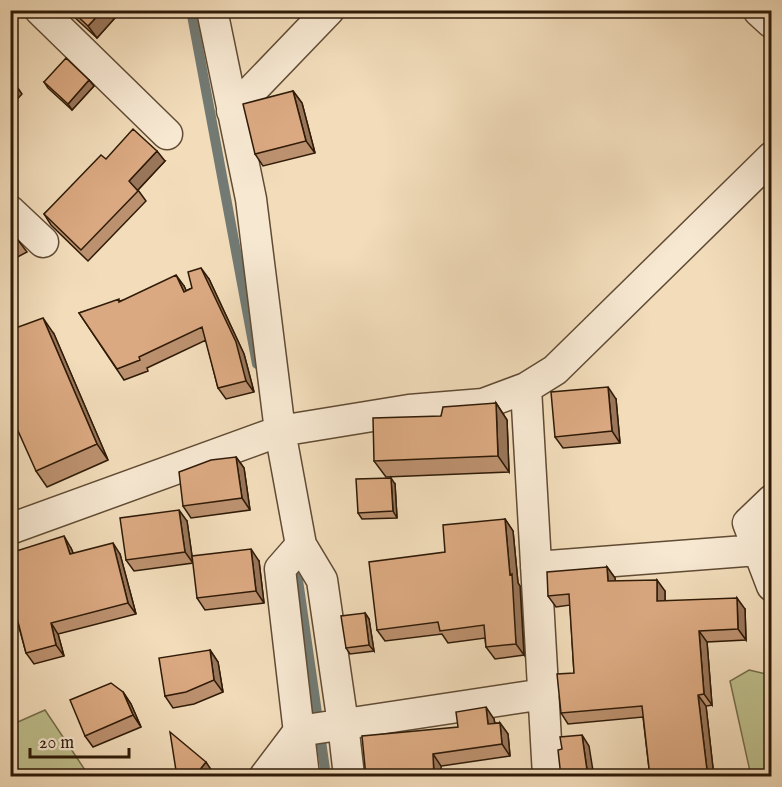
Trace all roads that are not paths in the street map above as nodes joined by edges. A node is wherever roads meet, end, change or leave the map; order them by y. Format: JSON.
{"nodes":[{"id":1,"x":40,"y":10,"type":"edge"},
{"id":2,"x":212,"y":10,"type":"edge"},
{"id":3,"x":329,"y":10,"type":"edge"},
{"id":4,"x":760,"y":10,"type":"edge"},
{"id":5,"x":771,"y":21,"type":"edge"},
{"id":6,"x":232,"y":111,"type":"junction"},
{"id":7,"x":167,"y":134,"type":"dead end"},
{"id":8,"x":771,"y":157,"type":"edge"},
{"id":9,"x":10,"y":211,"type":"edge"},
{"id":10,"x":43,"y":242,"type":"dead end"},
{"id":11,"x":526,"y":388,"type":"junction"},
{"id":12,"x":280,"y":431,"type":"junction"},
{"id":13,"x":771,"y":500,"type":"edge"},
{"id":14,"x":10,"y":529,"type":"edge"},
{"id":15,"x":301,"y":545,"type":"junction"},
{"id":16,"x":758,"y":550,"type":"junction"},
{"id":17,"x":536,"y":567,"type":"junction"},
{"id":18,"x":771,"y":586,"type":"edge"},
{"id":19,"x":544,"y":694,"type":"junction"},
{"id":20,"x":343,"y":724,"type":"junction"},
{"id":21,"x":299,"y":731,"type":"junction"},
{"id":22,"x":265,"y":777,"type":"edge"},
{"id":23,"x":304,"y":777,"type":"edge"},
{"id":24,"x":349,"y":777,"type":"edge"},
{"id":25,"x":548,"y":777,"type":"edge"}],
"edges":[{"from":1,"to":7,"type":"street"},
{"from":2,"to":6,"type":"street"},
{"from":3,"to":6,"type":"street"},
{"from":4,"to":5,"type":"street"},
{"from":6,"to":12,"type":"street"},
{"from":8,"to":11,"type":"street"},
{"from":9,"to":10,"type":"street"},
{"from":11,"to":12,"type":"street"},
{"from":11,"to":17,"type":"street"},
{"from":12,"to":14,"type":"street"},
{"from":12,"to":15,"type":"street"},
{"from":13,"to":16,"type":"street"},
{"from":15,"to":20,"type":"street"},
{"from":15,"to":21,"type":"street"},
{"from":16,"to":17,"type":"street"},
{"from":16,"to":18,"type":"street"},
{"from":17,"to":19,"type":"street"},
{"from":19,"to":20,"type":"street"},
{"from":19,"to":25,"type":"street"},
{"from":20,"to":21,"type":"street"},
{"from":20,"to":24,"type":"street"},
{"from":21,"to":22,"type":"street"},
{"from":21,"to":23,"type":"street"}]}
